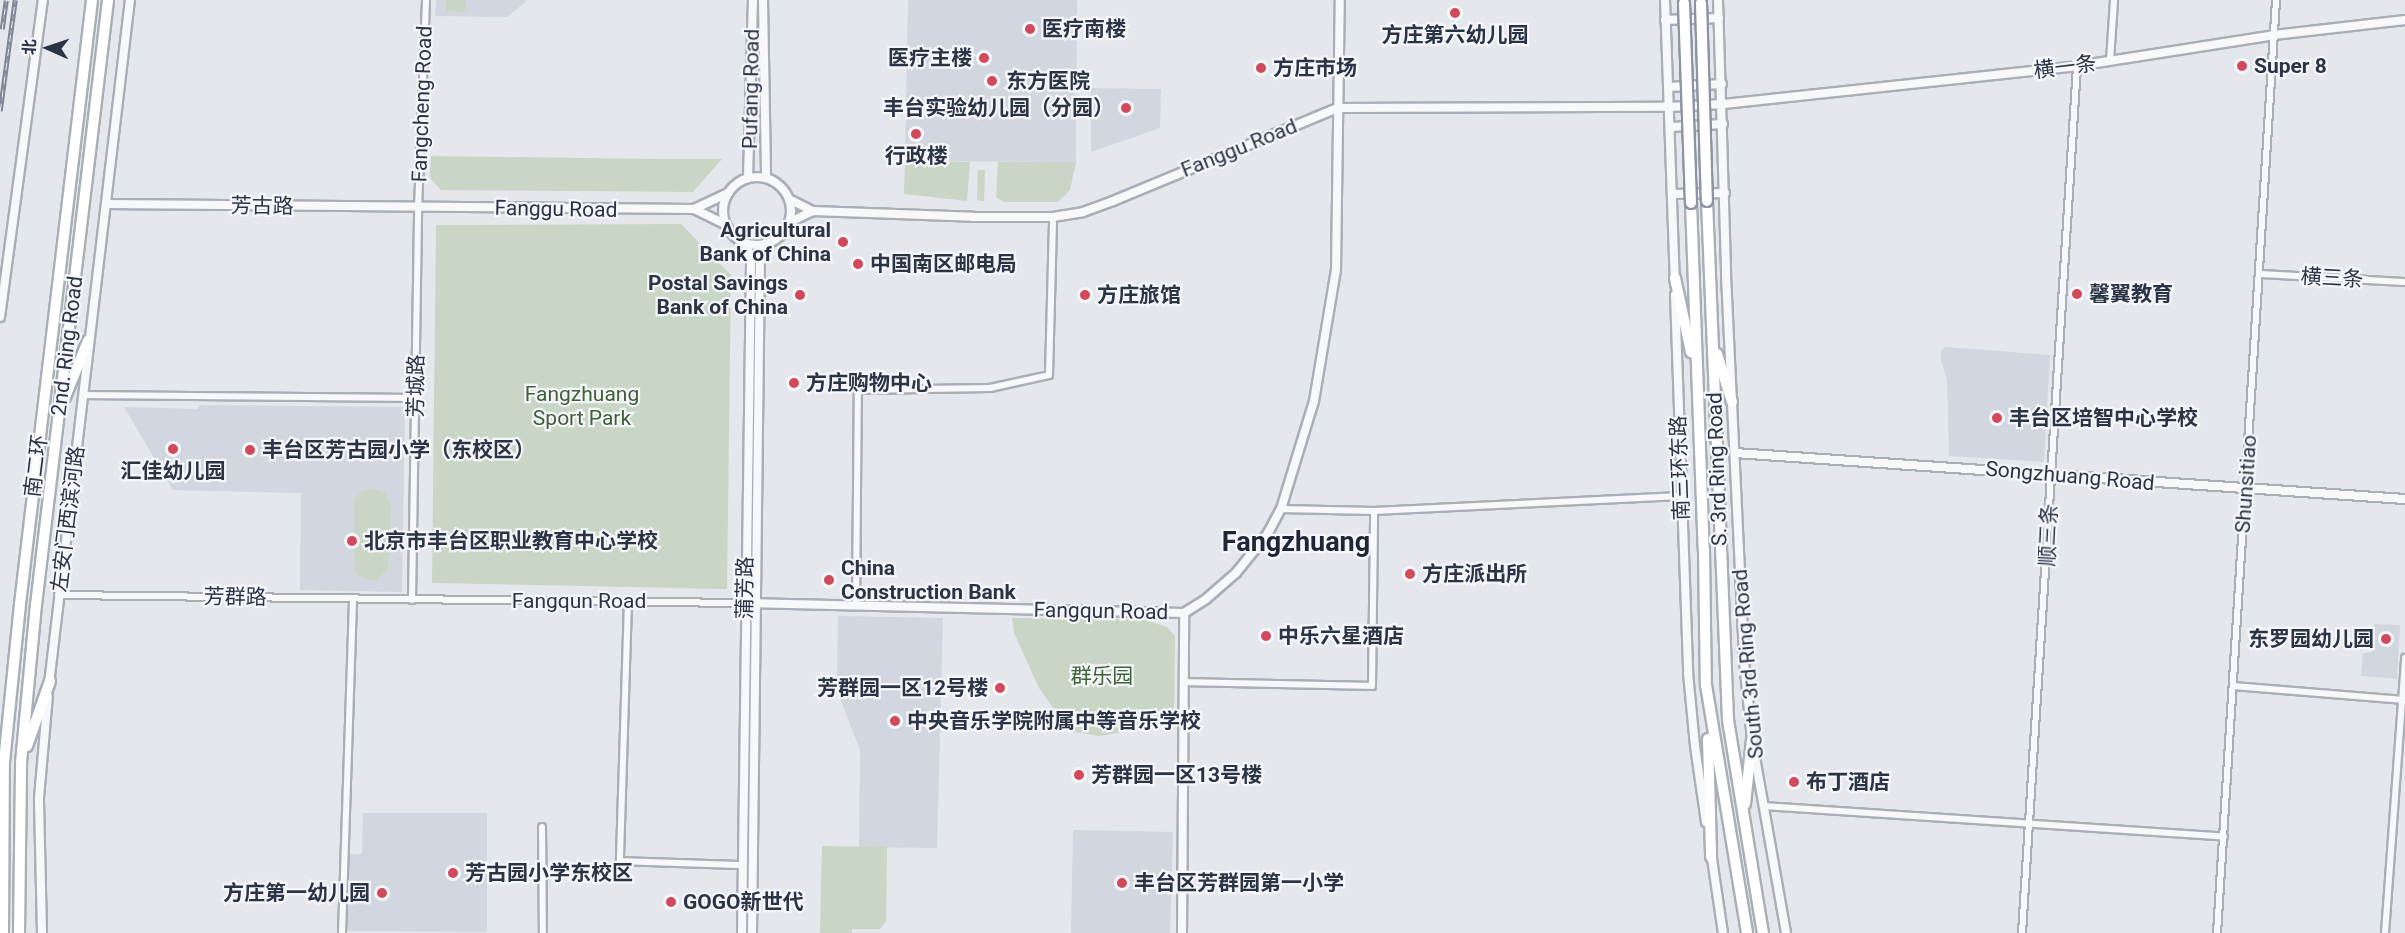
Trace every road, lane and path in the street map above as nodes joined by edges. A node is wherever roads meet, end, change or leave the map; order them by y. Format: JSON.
{"nodes":[{"id":1,"x":43,"y":0,"type":"edge"},
{"id":2,"x":92,"y":0,"type":"edge"},
{"id":3,"x":108,"y":0,"type":"edge"},
{"id":4,"x":130,"y":0,"type":"edge"},
{"id":5,"x":426,"y":0,"type":"edge"},
{"id":6,"x":753,"y":0,"type":"edge"},
{"id":7,"x":764,"y":0,"type":"edge"},
{"id":8,"x":1340,"y":0,"type":"edge"},
{"id":9,"x":1665,"y":0,"type":"edge"},
{"id":10,"x":1718,"y":0,"type":"edge"},
{"id":11,"x":2114,"y":0,"type":"edge"},
{"id":12,"x":2276,"y":0,"type":"edge"},
{"id":13,"x":1701,"y":1,"type":"edge"},
{"id":14,"x":1684,"y":2,"type":"edge"},
{"id":15,"x":1719,"y":18,"type":"junction"},
{"id":16,"x":1665,"y":20,"type":"junction"},
{"id":17,"x":2405,"y":20,"type":"edge"},
{"id":18,"x":2274,"y":34,"type":"junction"},
{"id":19,"x":2110,"y":61,"type":"junction"},
{"id":20,"x":2077,"y":66,"type":"junction"},
{"id":21,"x":1722,"y":84,"type":"junction"},
{"id":22,"x":1669,"y":87,"type":"junction"},
{"id":23,"x":1723,"y":104,"type":"junction"},
{"id":24,"x":1670,"y":107,"type":"junction"},
{"id":25,"x":1338,"y":108,"type":"junction"},
{"id":26,"x":1723,"y":124,"type":"junction"},
{"id":27,"x":1671,"y":127,"type":"junction"},
{"id":28,"x":748,"y":178,"type":"junction"},
{"id":29,"x":766,"y":178,"type":"junction"},
{"id":30,"x":728,"y":193,"type":"junction"},
{"id":31,"x":1725,"y":193,"type":"junction"},
{"id":32,"x":1672,"y":195,"type":"junction"},
{"id":33,"x":789,"y":199,"type":"junction"},
{"id":34,"x":106,"y":204,"type":"junction"},
{"id":35,"x":418,"y":209,"type":"junction"},
{"id":36,"x":694,"y":209,"type":"junction"},
{"id":37,"x":813,"y":211,"type":"junction"},
{"id":38,"x":1053,"y":217,"type":"junction"},
{"id":39,"x":790,"y":222,"type":"junction"},
{"id":40,"x":725,"y":224,"type":"junction"},
{"id":41,"x":746,"y":244,"type":"junction"},
{"id":42,"x":765,"y":244,"type":"junction"},
{"id":43,"x":2260,"y":274,"type":"junction"},
{"id":44,"x":1675,"y":278,"type":"junction"},
{"id":45,"x":2405,"y":282,"type":"edge"},
{"id":46,"x":0,"y":317,"type":"edge"},
{"id":47,"x":88,"y":340,"type":"junction"},
{"id":48,"x":1713,"y":340,"type":"junction"},
{"id":49,"x":1697,"y":379,"type":"junction"},
{"id":50,"x":83,"y":395,"type":"junction"},
{"id":51,"x":416,"y":398,"type":"junction"},
{"id":52,"x":1732,"y":402,"type":"junction"},
{"id":53,"x":60,"y":411,"type":"junction"},
{"id":54,"x":1735,"y":453,"type":"junction"},
{"id":55,"x":2052,"y":473,"type":"junction"},
{"id":56,"x":2246,"y":488,"type":"junction"},
{"id":57,"x":1681,"y":496,"type":"junction"},
{"id":58,"x":2405,"y":499,"type":"edge"},
{"id":59,"x":1281,"y":509,"type":"junction"},
{"id":60,"x":1374,"y":511,"type":"junction"},
{"id":61,"x":58,"y":595,"type":"junction"},
{"id":62,"x":353,"y":598,"type":"junction"},
{"id":63,"x":412,"y":600,"type":"junction"},
{"id":64,"x":628,"y":602,"type":"junction"},
{"id":65,"x":745,"y":603,"type":"junction"},
{"id":66,"x":755,"y":604,"type":"junction"},
{"id":67,"x":856,"y":605,"type":"junction"},
{"id":68,"x":1184,"y":613,"type":"junction"},
{"id":69,"x":2405,"y":658,"type":"edge"},
{"id":70,"x":50,"y":681,"type":"junction"},
{"id":71,"x":1184,"y":682,"type":"junction"},
{"id":72,"x":1706,"y":685,"type":"junction"},
{"id":73,"x":2232,"y":686,"type":"junction"},
{"id":74,"x":2404,"y":700,"type":"edge"},
{"id":75,"x":1752,"y":740,"type":"junction"},
{"id":76,"x":21,"y":763,"type":"junction"},
{"id":77,"x":1764,"y":806,"type":"junction"},
{"id":78,"x":1744,"y":820,"type":"junction"},
{"id":79,"x":2031,"y":825,"type":"junction"},
{"id":80,"x":542,"y":827,"type":"dead end"},
{"id":81,"x":2224,"y":837,"type":"junction"},
{"id":82,"x":1711,"y":858,"type":"junction"},
{"id":83,"x":743,"y":865,"type":"junction"},
{"id":84,"x":2,"y":913,"type":"edge"},
{"id":85,"x":3,"y":933,"type":"edge"},
{"id":86,"x":19,"y":933,"type":"edge"},
{"id":87,"x":42,"y":933,"type":"edge"},
{"id":88,"x":342,"y":933,"type":"edge"},
{"id":89,"x":543,"y":933,"type":"edge"},
{"id":90,"x":742,"y":933,"type":"edge"},
{"id":91,"x":752,"y":933,"type":"edge"},
{"id":92,"x":1182,"y":933,"type":"edge"},
{"id":93,"x":1723,"y":933,"type":"edge"},
{"id":94,"x":1747,"y":933,"type":"edge"},
{"id":95,"x":1763,"y":933,"type":"edge"},
{"id":96,"x":1786,"y":933,"type":"edge"},
{"id":97,"x":2022,"y":933,"type":"edge"},
{"id":98,"x":2217,"y":933,"type":"edge"},
{"id":99,"x":2385,"y":933,"type":"edge"}],
"edges":[{"from":1,"to":46,"type":"street"},
{"from":2,"to":84,"type":"highway","name":"南二环"},
{"from":3,"to":53,"type":"highway","name":"2nd. Ring Road"},
{"from":4,"to":34,"type":"street","name":"左安门西滨河路"},
{"from":5,"to":35,"type":"street","name":"Fangcheng Road"},
{"from":6,"to":28,"type":"street","name":"Pufang Road"},
{"from":7,"to":29,"type":"street","name":"Pufang Road"},
{"from":8,"to":25,"type":"street","name":"Fangqun Road"},
{"from":9,"to":16,"type":"street","name":"南三环东路"},
{"from":10,"to":15,"type":"street"},
{"from":11,"to":19,"type":"street"},
{"from":12,"to":18,"type":"street","name":"Shunsitiao"},
{"from":13,"to":48,"type":"highway","name":"S. 3rd Ring Road","bridge":true},
{"from":14,"to":49,"type":"highway","name":"S. 3rd Ring Road","bridge":true},
{"from":15,"to":16,"type":"street"},
{"from":15,"to":21,"type":"street"},
{"from":16,"to":22,"type":"street","name":"南三环东路"},
{"from":17,"to":18,"type":"street","name":"横一条"},
{"from":18,"to":19,"type":"street","name":"横一条"},
{"from":18,"to":43,"type":"street","name":"Shunsitiao"},
{"from":19,"to":20,"type":"street","name":"横一条"},
{"from":20,"to":23,"type":"street","name":"横一条"},
{"from":20,"to":55,"type":"street","name":"顺三条"},
{"from":21,"to":22,"type":"street"},
{"from":21,"to":23,"type":"street"},
{"from":22,"to":24,"type":"street","name":"南三环东路"},
{"from":23,"to":24,"type":"street","name":"横一条"},
{"from":23,"to":26,"type":"street","name":"South 3rd Ring Road"},
{"from":24,"to":25,"type":"street","name":"Fanggu Road"},
{"from":24,"to":27,"type":"street","name":"南三环东路"},
{"from":25,"to":38,"type":"street","name":"Fanggu Road"},
{"from":25,"to":59,"type":"street","name":"Fangqun Road"},
{"from":26,"to":27,"type":"street"},
{"from":26,"to":31,"type":"street","name":"South 3rd Ring Road"},
{"from":27,"to":32,"type":"street","name":"南三环东路"},
{"from":28,"to":29,"type":"street"},
{"from":28,"to":30,"type":"street"},
{"from":29,"to":33,"type":"street"},
{"from":30,"to":36,"type":"street"},
{"from":30,"to":40,"type":"street"},
{"from":31,"to":32,"type":"street"},
{"from":31,"to":52,"type":"street","name":"South 3rd Ring Road"},
{"from":32,"to":44,"type":"street","name":"南三环东路"},
{"from":33,"to":37,"type":"street"},
{"from":33,"to":39,"type":"street"},
{"from":34,"to":35,"type":"street","name":"芳古路"},
{"from":34,"to":47,"type":"street","name":"左安门西滨河路"},
{"from":35,"to":36,"type":"street","name":"Fanggu Road"},
{"from":35,"to":51,"type":"street","name":"芳城路"},
{"from":36,"to":40,"type":"street"},
{"from":37,"to":38,"type":"street","name":"Fanggu Road"},
{"from":37,"to":39,"type":"street"},
{"from":38,"to":67,"type":"street"},
{"from":39,"to":42,"type":"street"},
{"from":40,"to":41,"type":"street"},
{"from":41,"to":42,"type":"street"},
{"from":41,"to":65,"type":"street","name":"蒲芳路"},
{"from":42,"to":66,"type":"street","name":"蒲芳路"},
{"from":43,"to":45,"type":"street","name":"横三条"},
{"from":43,"to":56,"type":"street","name":"Shunsitiao"},
{"from":44,"to":49,"type":"highway"},
{"from":44,"to":57,"type":"street","name":"南三环东路"},
{"from":47,"to":50,"type":"street","name":"左安门西滨河路"},
{"from":47,"to":53,"type":"highway"},
{"from":48,"to":52,"type":"highway"},
{"from":48,"to":78,"type":"highway","name":"S. 3rd Ring Road"},
{"from":49,"to":72,"type":"highway","name":"S. 3rd Ring Road"},
{"from":50,"to":51,"type":"street"},
{"from":50,"to":61,"type":"street","name":"左安门西滨河路"},
{"from":51,"to":63,"type":"street","name":"芳城路"},
{"from":52,"to":54,"type":"street","name":"South 3rd Ring Road"},
{"from":53,"to":76,"type":"highway","name":"2nd. Ring Road"},
{"from":54,"to":55,"type":"street","name":"Songzhuang Road"},
{"from":54,"to":75,"type":"street","name":"South 3rd Ring Road"},
{"from":55,"to":56,"type":"street","name":"Songzhuang Road"},
{"from":55,"to":79,"type":"street","name":"顺三条"},
{"from":56,"to":58,"type":"street","name":"Songzhuang Road"},
{"from":56,"to":73,"type":"street","name":"Shunsitiao"},
{"from":57,"to":60,"type":"street"},
{"from":57,"to":82,"type":"street","name":"南三环东路"},
{"from":59,"to":60,"type":"street"},
{"from":59,"to":68,"type":"street","name":"Fangqun Road"},
{"from":60,"to":71,"type":"street"},
{"from":61,"to":62,"type":"street","name":"芳群路"},
{"from":61,"to":70,"type":"street","name":"左安门西滨河路"},
{"from":62,"to":63,"type":"street","name":"芳群路"},
{"from":62,"to":88,"type":"street"},
{"from":63,"to":64,"type":"street","name":"Fangqun Road"},
{"from":64,"to":65,"type":"street","name":"Fangqun Road"},
{"from":64,"to":83,"type":"street"},
{"from":65,"to":66,"type":"street","name":"Fangqun Road"},
{"from":65,"to":83,"type":"street","name":"蒲芳路"},
{"from":66,"to":67,"type":"street","name":"Fangqun Road"},
{"from":66,"to":91,"type":"street","name":"蒲芳路"},
{"from":67,"to":68,"type":"street","name":"Fangqun Road"},
{"from":68,"to":71,"type":"street"},
{"from":69,"to":74,"type":"street"},
{"from":70,"to":76,"type":"highway"},
{"from":70,"to":87,"type":"street","name":"左安门西滨河路"},
{"from":71,"to":92,"type":"street"},
{"from":72,"to":82,"type":"highway"},
{"from":72,"to":94,"type":"highway","name":"S. 3rd Ring Road"},
{"from":73,"to":74,"type":"street"},
{"from":73,"to":81,"type":"street","name":"Shunsitiao"},
{"from":74,"to":99,"type":"street"},
{"from":75,"to":77,"type":"street","name":"South 3rd Ring Road"},
{"from":75,"to":78,"type":"highway"},
{"from":76,"to":86,"type":"highway"},
{"from":77,"to":79,"type":"street"},
{"from":77,"to":96,"type":"street","name":"South 3rd Ring Road"},
{"from":78,"to":95,"type":"highway","name":"S. 3rd Ring Road"},
{"from":79,"to":81,"type":"street"},
{"from":79,"to":97,"type":"street","name":"顺三条"},
{"from":80,"to":89,"type":"street"},
{"from":81,"to":98,"type":"street","name":"Shunsitiao"},
{"from":82,"to":93,"type":"street","name":"南三环东路"},
{"from":83,"to":90,"type":"street","name":"蒲芳路"},
{"from":84,"to":85,"type":"highway","name":"南二环"}]}
